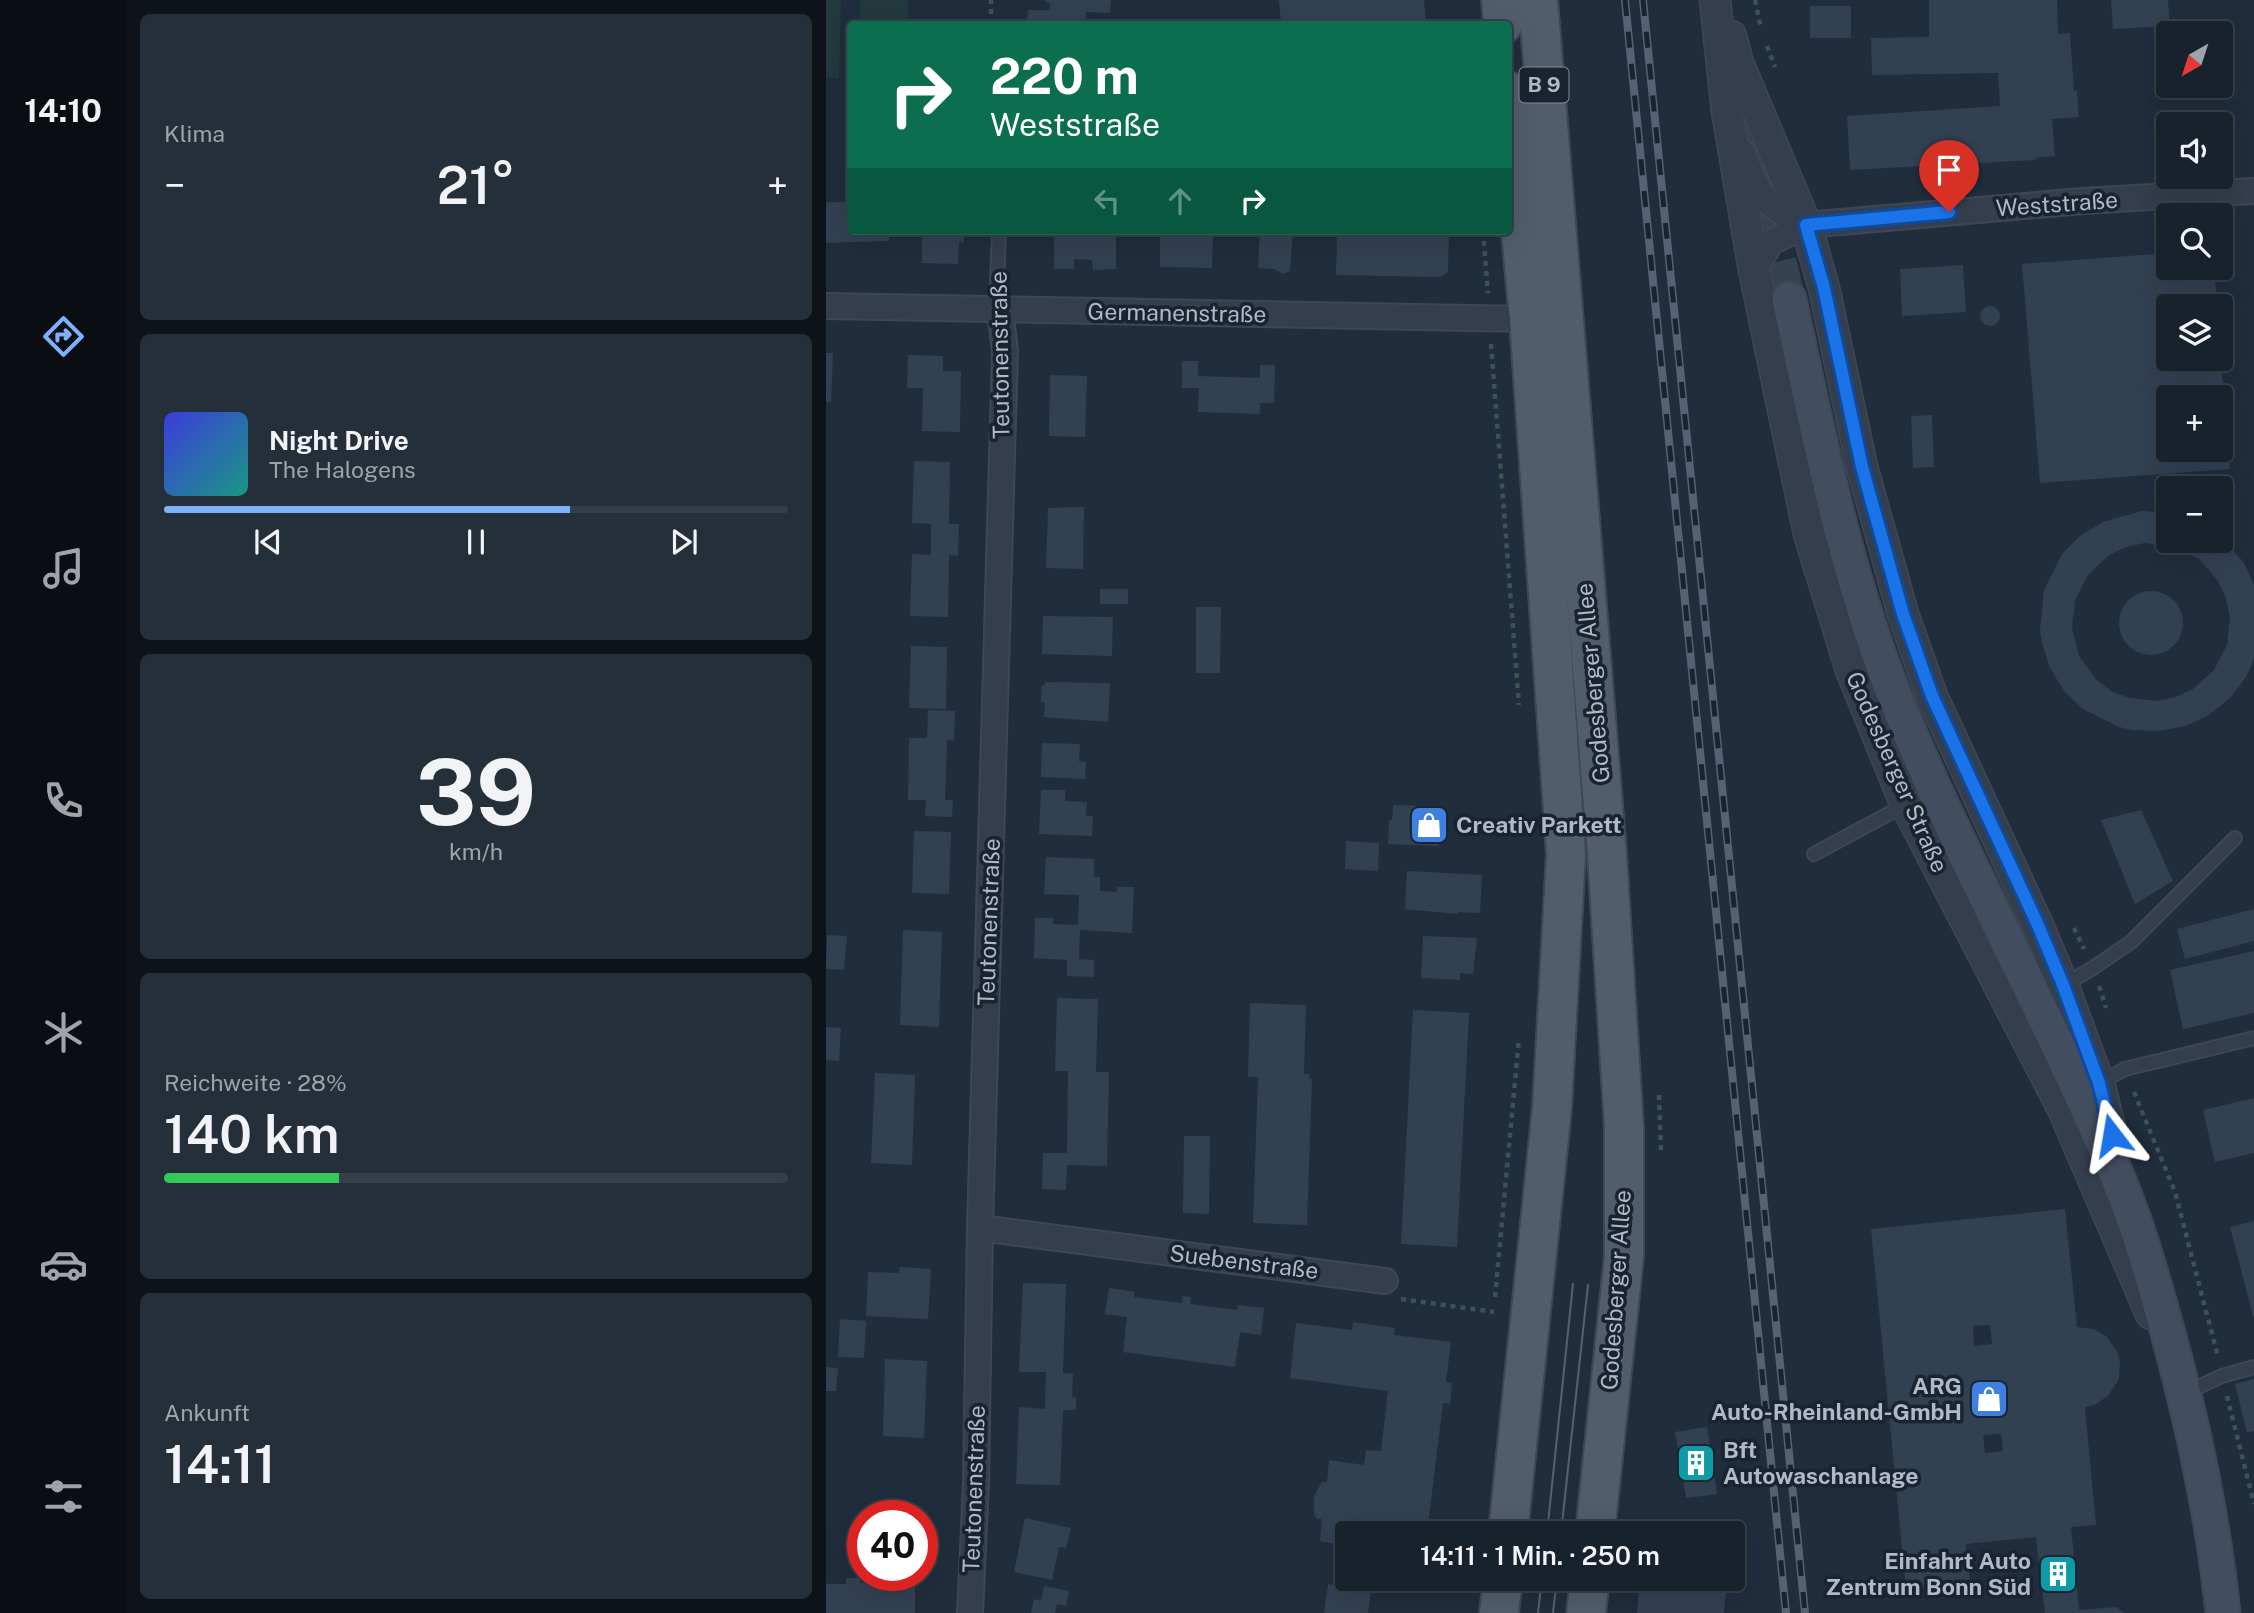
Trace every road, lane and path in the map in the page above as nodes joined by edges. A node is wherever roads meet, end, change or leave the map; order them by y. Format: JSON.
{"nodes":[{"id":1,"x":991,"y":0,"type":"edge"},
{"id":2,"x":1501,"y":0,"type":"edge"},
{"id":3,"x":1538,"y":0,"type":"edge"},
{"id":4,"x":1715,"y":0,"type":"edge"},
{"id":5,"x":1721,"y":0,"type":"edge"},
{"id":6,"x":1755,"y":0,"type":"edge"},
{"id":7,"x":991,"y":21,"type":"edge"},
{"id":8,"x":1503,"y":21,"type":"edge"},
{"id":9,"x":1779,"y":77,"type":"dead end"},
{"id":10,"x":1727,"y":111,"type":"junction"},
{"id":11,"x":1512,"y":134,"type":"edge"},
{"id":12,"x":2254,"y":191,"type":"edge"},
{"id":13,"x":1806,"y":225,"type":"junction"},
{"id":14,"x":999,"y":235,"type":"edge"},
{"id":15,"x":1483,"y":235,"type":"edge"},
{"id":16,"x":1754,"y":270,"type":"junction"},
{"id":17,"x":1789,"y":299,"type":"tunnel mouth"},
{"id":18,"x":826,"y":306,"type":"edge"},
{"id":19,"x":1000,"y":310,"type":"junction"},
{"id":20,"x":1490,"y":319,"type":"junction"},
{"id":21,"x":1529,"y":319,"type":"junction"},
{"id":22,"x":1519,"y":710,"type":"dead end"},
{"id":23,"x":1906,"y":805,"type":"junction"},
{"id":24,"x":2235,"y":838,"type":"dead end"},
{"id":25,"x":1814,"y":854,"type":"dead end"},
{"id":26,"x":2070,"y":920,"type":"dead end"},
{"id":27,"x":2093,"y":968,"type":"junction"},
{"id":28,"x":2063,"y":985,"type":"junction"},
{"id":29,"x":2109,"y":1018,"type":"dead end"},
{"id":30,"x":1520,"y":1030,"type":"dead end"},
{"id":31,"x":2254,"y":1038,"type":"edge"},
{"id":32,"x":2125,"y":1069,"type":"junction"},
{"id":33,"x":2099,"y":1083,"type":"junction"},
{"id":34,"x":2131,"y":1212,"type":"junction"},
{"id":35,"x":980,"y":1228,"type":"junction"},
{"id":36,"x":1385,"y":1281,"type":"joint"},
{"id":37,"x":2254,"y":1367,"type":"edge"},
{"id":38,"x":2222,"y":1376,"type":"junction"},
{"id":39,"x":2185,"y":1393,"type":"junction"},
{"id":40,"x":2254,"y":1504,"type":"edge"},
{"id":41,"x":1509,"y":1521,"type":"edge"},
{"id":42,"x":1596,"y":1521,"type":"edge"},
{"id":43,"x":1502,"y":1591,"type":"edge"},
{"id":44,"x":1589,"y":1591,"type":"edge"},
{"id":45,"x":970,"y":1613,"type":"edge"},
{"id":46,"x":1499,"y":1613,"type":"edge"},
{"id":47,"x":1586,"y":1613,"type":"edge"},
{"id":48,"x":2223,"y":1613,"type":"edge"}],
"edges":[{"from":1,"to":7,"type":"path"},
{"from":2,"to":8,"type":"main road"},
{"from":3,"to":42,"type":"main road","name":"Godesberger Allee","number":"B 9"},
{"from":4,"to":10,"type":"street","name":"Godesberger Straße"},
{"from":5,"to":13,"type":"street","name":"Godesberger Straße"},
{"from":6,"to":9,"type":"path"},
{"from":10,"to":13,"type":"street","name":"Godesberger Straße"},
{"from":10,"to":16,"type":"street","name":"Godesberger Straße"},
{"from":11,"to":21,"type":"main road","name":"Godesberger Allee","number":"B 9"},
{"from":12,"to":13,"type":"street","name":"Weststraße"},
{"from":13,"to":16,"type":"street","name":"Weststraße"},
{"from":13,"to":28,"type":"street","name":"Godesberger Straße"},
{"from":14,"to":19,"type":"lane","name":"Teutonenstraße"},
{"from":15,"to":20,"type":"path"},
{"from":16,"to":23,"type":"street","name":"Godesberger Straße"},
{"from":17,"to":34,"type":"main road","name":"Godesberger Straße"},
{"from":18,"to":19,"type":"street","name":"Germanenstraße"},
{"from":19,"to":20,"type":"street","name":"Germanenstraße"},
{"from":19,"to":35,"type":"street","name":"Teutonenstraße"},
{"from":20,"to":21,"type":"street","name":"Germanenstraße"},
{"from":20,"to":22,"type":"path"},
{"from":21,"to":41,"type":"main road","name":"Godesberger Allee","number":"B 9"},
{"from":23,"to":25,"type":"lane"},
{"from":23,"to":39,"type":"street","name":"Godesberger Straße"},
{"from":24,"to":27,"type":"lane"},
{"from":26,"to":27,"type":"path"},
{"from":27,"to":28,"type":"lane"},
{"from":27,"to":29,"type":"path"},
{"from":28,"to":33,"type":"street","name":"Godesberger Straße"},
{"from":30,"to":36,"type":"path"},
{"from":31,"to":32,"type":"lane"},
{"from":32,"to":33,"type":"lane"},
{"from":32,"to":38,"type":"path"},
{"from":33,"to":34,"type":"street","name":"Godesberger Straße"},
{"from":34,"to":39,"type":"main road","name":"Godesberger Straße"},
{"from":35,"to":36,"type":"street","name":"Suebenstraße"},
{"from":35,"to":45,"type":"street","name":"Teutonenstraße"},
{"from":37,"to":38,"type":"lane"},
{"from":38,"to":39,"type":"lane"},
{"from":38,"to":40,"type":"path"},
{"from":39,"to":48,"type":"main road","name":"Godesberger Straße"},
{"from":43,"to":46,"type":"main road"},
{"from":44,"to":47,"type":"main road"}]}
